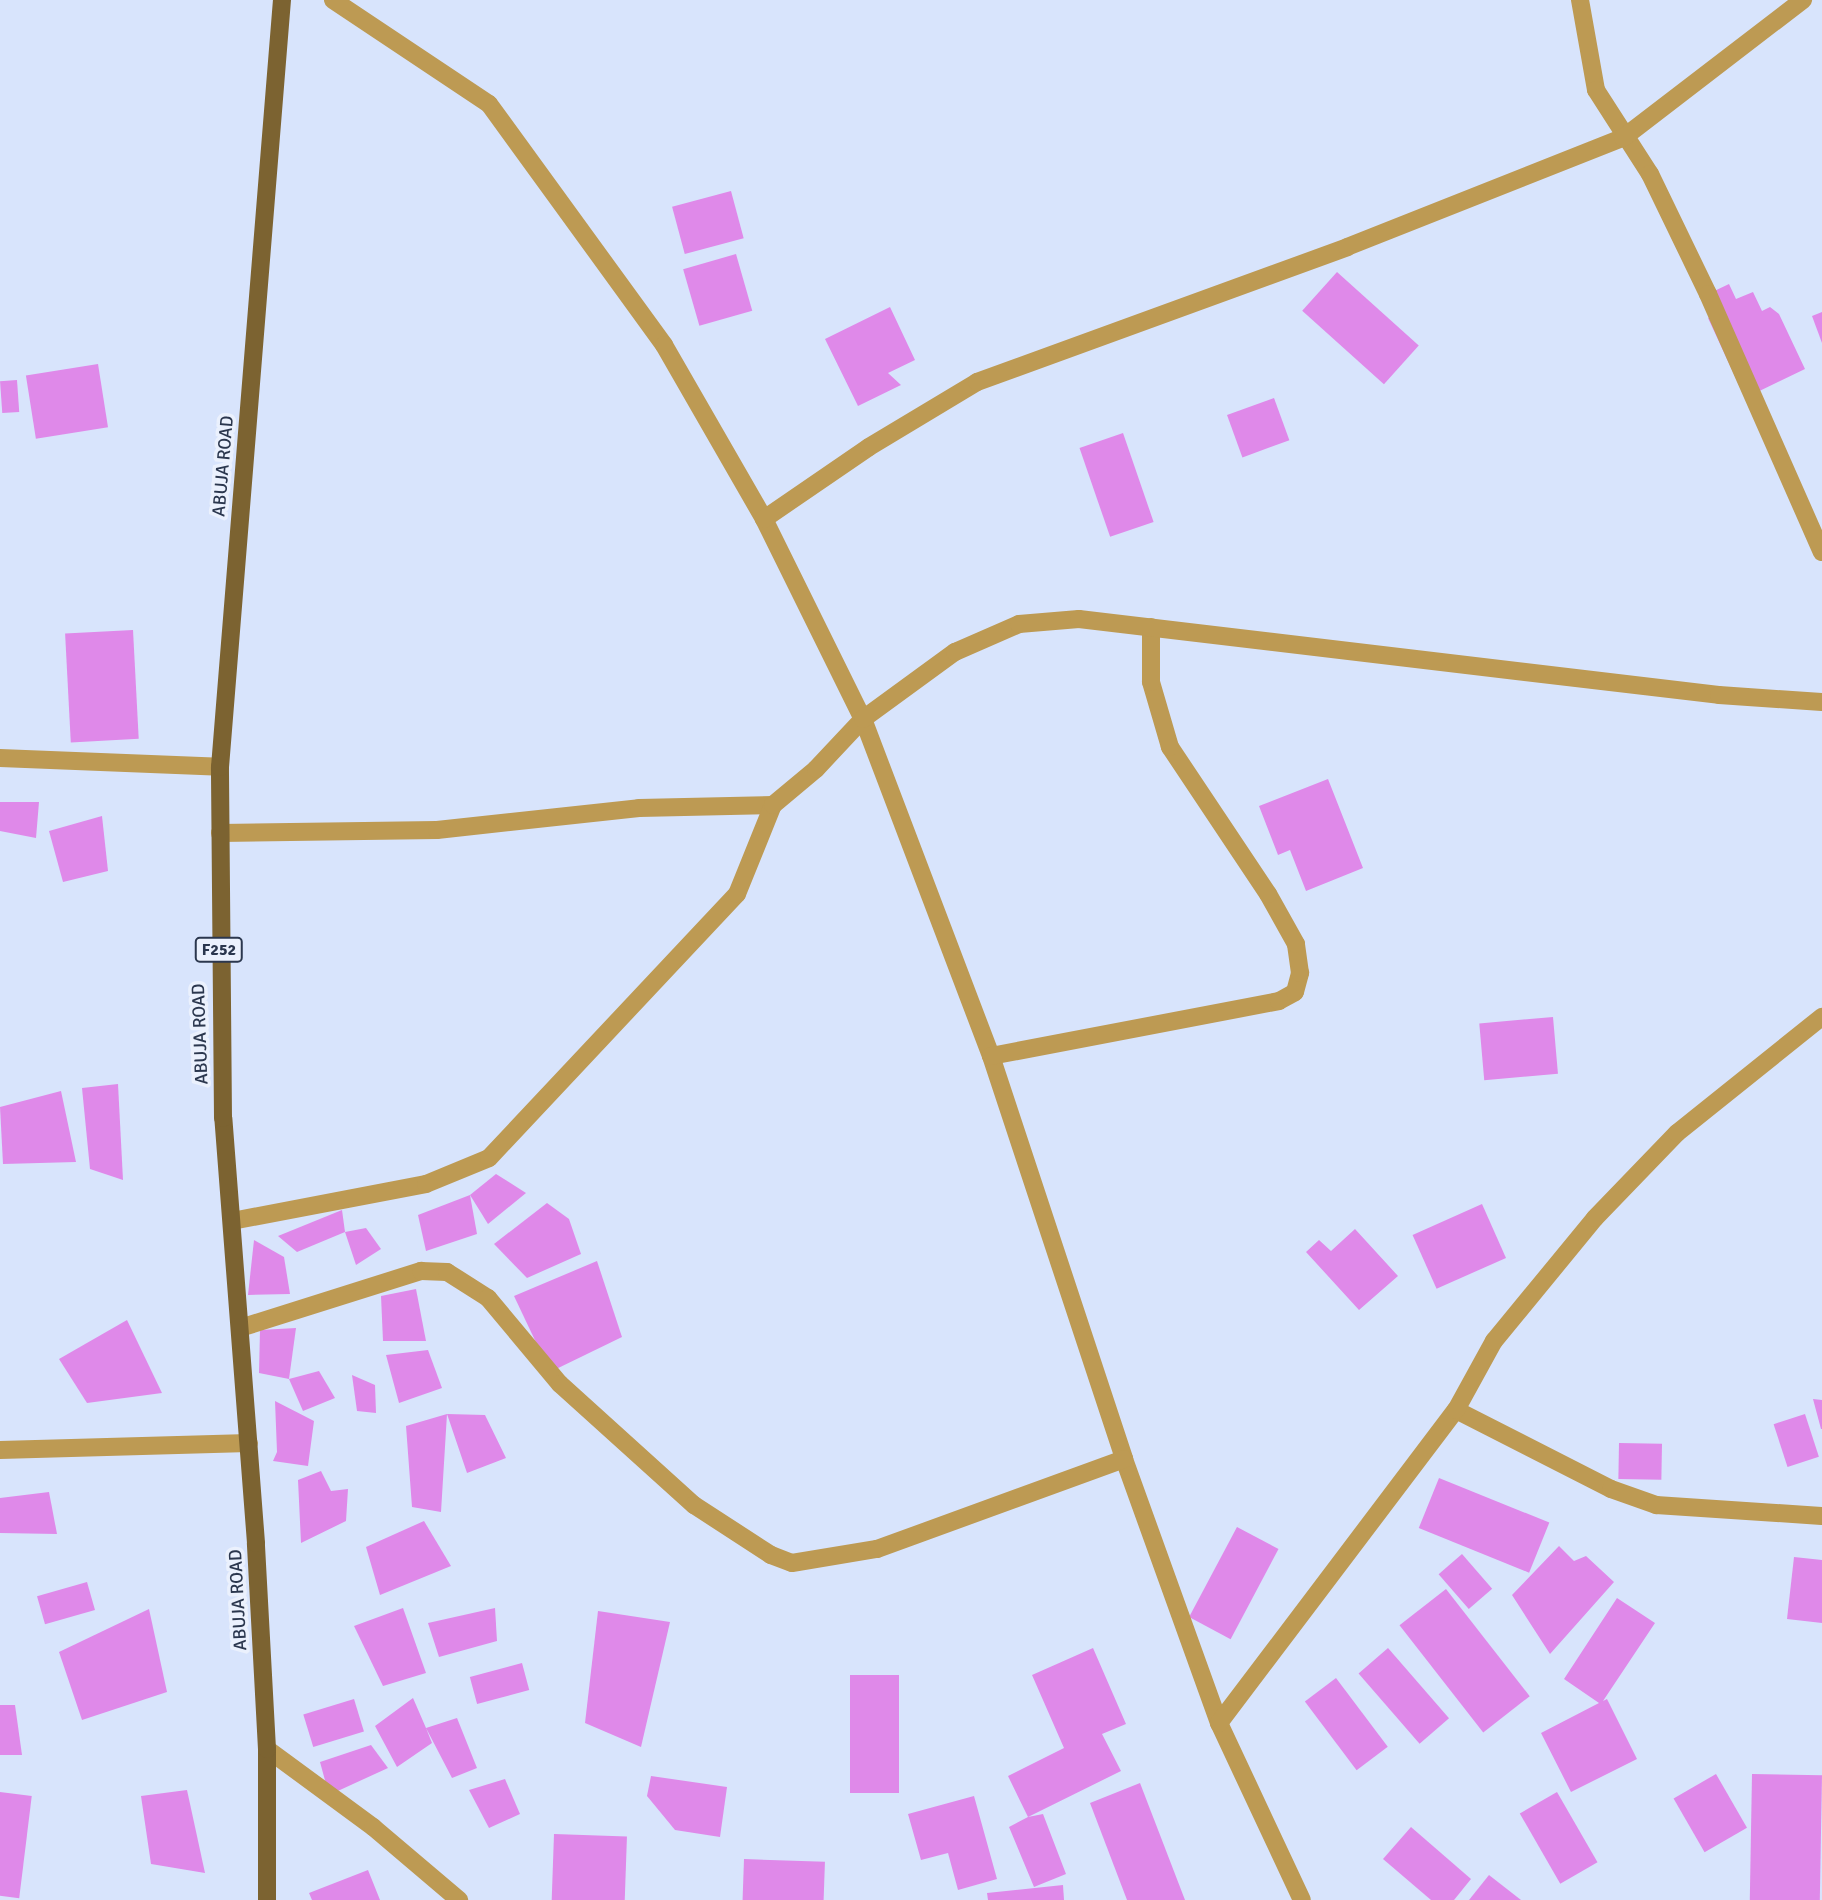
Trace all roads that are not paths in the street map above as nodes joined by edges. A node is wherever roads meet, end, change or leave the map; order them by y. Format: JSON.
{"nodes":[{"id":1,"x":282,"y":0,"type":"edge"},
{"id":2,"x":333,"y":0,"type":"edge"},
{"id":3,"x":1580,"y":0,"type":"edge"},
{"id":4,"x":1803,"y":0,"type":"edge"},
{"id":5,"x":1623,"y":138,"type":"junction"},
{"id":6,"x":764,"y":519,"type":"junction"},
{"id":7,"x":1822,"y":552,"type":"edge"},
{"id":8,"x":1151,"y":627,"type":"junction"},
{"id":9,"x":1822,"y":702,"type":"edge"},
{"id":10,"x":863,"y":719,"type":"junction"},
{"id":11,"x":0,"y":758,"type":"edge"},
{"id":12,"x":220,"y":767,"type":"junction"},
{"id":13,"x":773,"y":805,"type":"junction"},
{"id":14,"x":220,"y":833,"type":"junction"},
{"id":15,"x":1822,"y":1017,"type":"edge"},
{"id":16,"x":991,"y":1056,"type":"junction"},
{"id":17,"x":232,"y":1221,"type":"junction"},
{"id":18,"x":240,"y":1328,"type":"junction"},
{"id":19,"x":1456,"y":1410,"type":"junction"},
{"id":20,"x":249,"y":1443,"type":"junction"},
{"id":21,"x":0,"y":1450,"type":"edge"},
{"id":22,"x":1124,"y":1459,"type":"junction"},
{"id":23,"x":1822,"y":1516,"type":"edge"},
{"id":24,"x":1219,"y":1723,"type":"junction"},
{"id":25,"x":267,"y":1749,"type":"junction"},
{"id":26,"x":267,"y":1900,"type":"edge"},
{"id":27,"x":459,"y":1900,"type":"edge"},
{"id":28,"x":1302,"y":1900,"type":"edge"}],
"edges":[{"from":1,"to":12,"type":"main road","name":"ABUJA ROAD","number":"F252"},
{"from":2,"to":6,"type":"street"},
{"from":3,"to":5,"type":"street"},
{"from":4,"to":5,"type":"street"},
{"from":5,"to":6,"type":"street"},
{"from":5,"to":7,"type":"street"},
{"from":6,"to":10,"type":"street"},
{"from":8,"to":9,"type":"street"},
{"from":8,"to":10,"type":"street"},
{"from":8,"to":16,"type":"street"},
{"from":10,"to":13,"type":"street"},
{"from":10,"to":16,"type":"street"},
{"from":11,"to":12,"type":"street"},
{"from":12,"to":14,"type":"main road","name":"ABUJA ROAD","number":"F252"},
{"from":13,"to":14,"type":"street"},
{"from":13,"to":17,"type":"street"},
{"from":14,"to":17,"type":"main road","name":"ABUJA ROAD","number":"F252"},
{"from":15,"to":19,"type":"street"},
{"from":16,"to":22,"type":"street"},
{"from":17,"to":18,"type":"main road","name":"ABUJA ROAD","number":"F252"},
{"from":18,"to":20,"type":"main road","name":"ABUJA ROAD","number":"F252"},
{"from":18,"to":22,"type":"street"},
{"from":19,"to":23,"type":"street"},
{"from":19,"to":24,"type":"street"},
{"from":20,"to":21,"type":"street"},
{"from":20,"to":25,"type":"main road","name":"ABUJA ROAD","number":"F252"},
{"from":22,"to":24,"type":"street"},
{"from":24,"to":28,"type":"street"},
{"from":25,"to":26,"type":"main road","name":"ABUJA ROAD","number":"F252"},
{"from":25,"to":27,"type":"street"}]}
